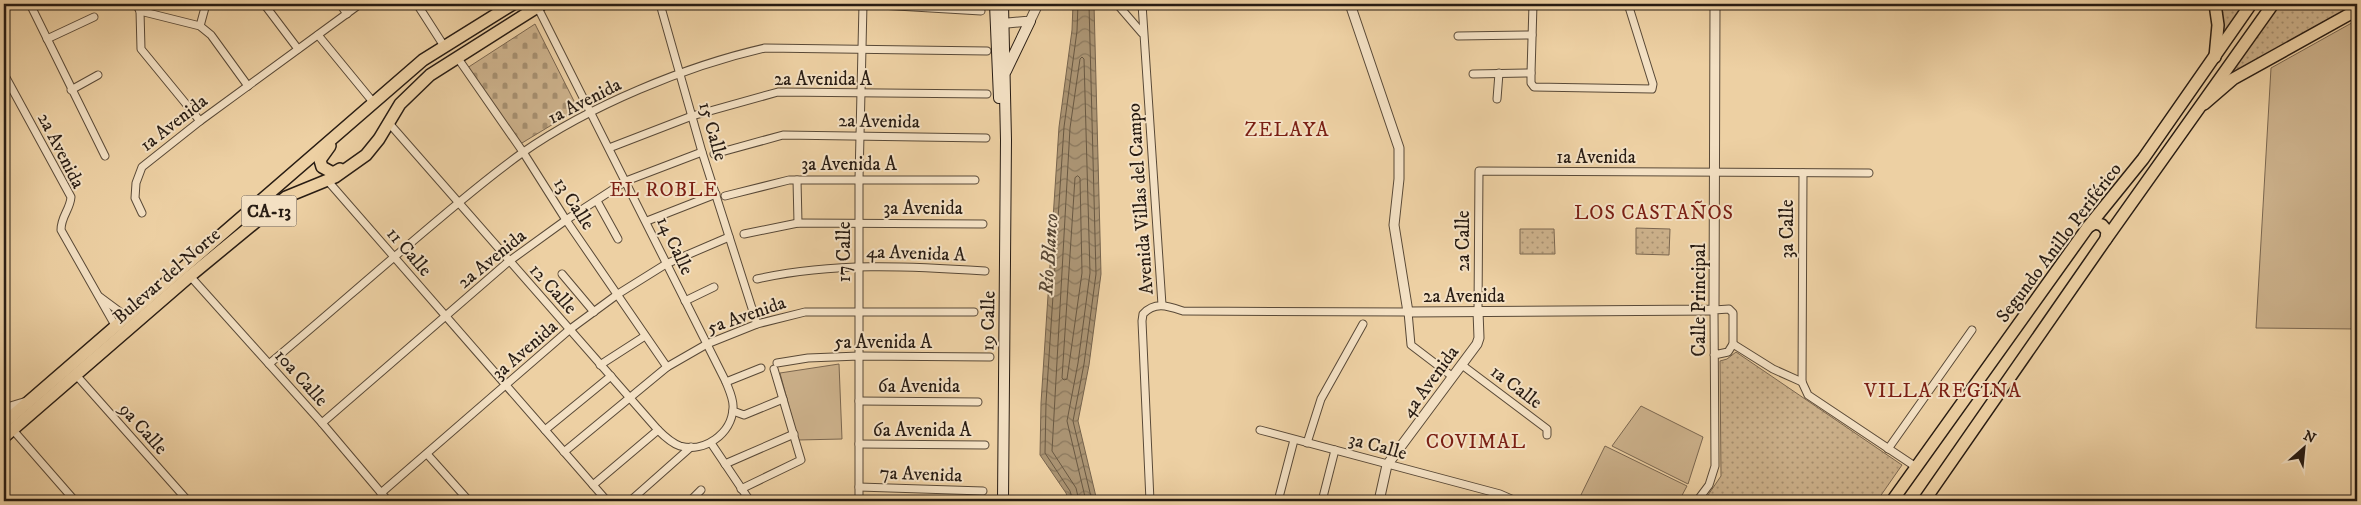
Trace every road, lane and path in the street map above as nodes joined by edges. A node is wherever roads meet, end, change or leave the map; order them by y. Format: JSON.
{"nodes":[{"id":1,"x":30,"y":4,"type":"edge"},
{"id":2,"x":136,"y":4,"type":"edge"},
{"id":3,"x":206,"y":4,"type":"edge"},
{"id":4,"x":264,"y":4,"type":"edge"},
{"id":5,"x":340,"y":4,"type":"edge"},
{"id":6,"x":360,"y":4,"type":"edge"},
{"id":7,"x":417,"y":4,"type":"edge"},
{"id":8,"x":513,"y":4,"type":"edge"},
{"id":9,"x":518,"y":4,"type":"edge"},
{"id":10,"x":660,"y":4,"type":"edge"},
{"id":11,"x":863,"y":4,"type":"edge"},
{"id":12,"x":995,"y":4,"type":"edge"},
{"id":13,"x":1003,"y":4,"type":"edge"},
{"id":14,"x":1038,"y":4,"type":"edge"},
{"id":15,"x":1142,"y":4,"type":"edge"},
{"id":16,"x":1350,"y":4,"type":"edge"},
{"id":17,"x":1533,"y":4,"type":"edge"},
{"id":18,"x":1628,"y":4,"type":"edge"},
{"id":19,"x":1715,"y":4,"type":"edge"},
{"id":20,"x":2215,"y":4,"type":"edge"},
{"id":21,"x":2251,"y":4,"type":"edge"},
{"id":22,"x":2273,"y":4,"type":"edge"},
{"id":23,"x":539,"y":5,"type":"edge"},
{"id":24,"x":762,"y":5,"type":"edge"},
{"id":25,"x":1123,"y":5,"type":"edge"},
{"id":26,"x":2357,"y":10,"type":"edge"},
{"id":27,"x":140,"y":11,"type":"junction"},
{"id":28,"x":981,"y":11,"type":"dead end"},
{"id":29,"x":347,"y":14,"type":"junction"},
{"id":30,"x":94,"y":17,"type":"dead end"},
{"id":31,"x":1030,"y":21,"type":"junction"},
{"id":32,"x":1000,"y":24,"type":"junction"},
{"id":33,"x":200,"y":26,"type":"junction"},
{"id":34,"x":1142,"y":33,"type":"junction"},
{"id":35,"x":318,"y":35,"type":"junction"},
{"id":36,"x":1532,"y":35,"type":"junction"},
{"id":37,"x":1458,"y":36,"type":"dead end"},
{"id":38,"x":47,"y":39,"type":"junction"},
{"id":39,"x":444,"y":46,"type":"junction"},
{"id":40,"x":298,"y":49,"type":"junction"},
{"id":41,"x":861,"y":49,"type":"junction"},
{"id":42,"x":987,"y":51,"type":"dead end"},
{"id":43,"x":2215,"y":56,"type":"junction"},
{"id":44,"x":457,"y":57,"type":"junction"},
{"id":45,"x":1531,"y":73,"type":"junction"},
{"id":46,"x":4,"y":74,"type":"edge"},
{"id":47,"x":98,"y":74,"type":"dead end"},
{"id":48,"x":680,"y":74,"type":"junction"},
{"id":49,"x":1005,"y":74,"type":"junction"},
{"id":50,"x":1473,"y":74,"type":"dead end"},
{"id":51,"x":1499,"y":74,"type":"junction"},
{"id":52,"x":430,"y":75,"type":"junction"},
{"id":53,"x":248,"y":86,"type":"junction"},
{"id":54,"x":71,"y":90,"type":"junction"},
{"id":55,"x":862,"y":94,"type":"junction"},
{"id":56,"x":987,"y":94,"type":"dead end"},
{"id":57,"x":1497,"y":99,"type":"dead end"},
{"id":58,"x":373,"y":102,"type":"junction"},
{"id":59,"x":2204,"y":104,"type":"junction"},
{"id":60,"x":589,"y":112,"type":"junction"},
{"id":61,"x":692,"y":116,"type":"junction"},
{"id":62,"x":200,"y":121,"type":"junction"},
{"id":63,"x":388,"y":122,"type":"junction"},
{"id":64,"x":861,"y":136,"type":"junction"},
{"id":65,"x":986,"y":138,"type":"dead end"},
{"id":66,"x":1006,"y":140,"type":"junction"},
{"id":67,"x":609,"y":148,"type":"junction"},
{"id":68,"x":523,"y":152,"type":"junction"},
{"id":69,"x":702,"y":152,"type":"junction"},
{"id":70,"x":714,"y":154,"type":"dead end"},
{"id":71,"x":105,"y":156,"type":"dead end"},
{"id":72,"x":1479,"y":171,"type":"joint"},
{"id":73,"x":1713,"y":173,"type":"junction"},
{"id":74,"x":1803,"y":173,"type":"junction"},
{"id":75,"x":1869,"y":173,"type":"dead end"},
{"id":76,"x":859,"y":179,"type":"junction"},
{"id":77,"x":327,"y":180,"type":"junction"},
{"id":78,"x":797,"y":180,"type":"junction"},
{"id":79,"x":975,"y":180,"type":"dead end"},
{"id":80,"x":626,"y":181,"type":"junction"},
{"id":81,"x":716,"y":194,"type":"junction"},
{"id":82,"x":725,"y":196,"type":"dead end"},
{"id":83,"x":597,"y":201,"type":"junction"},
{"id":84,"x":458,"y":202,"type":"junction"},
{"id":85,"x":142,"y":213,"type":"dead end"},
{"id":86,"x":566,"y":220,"type":"junction"},
{"id":87,"x":647,"y":221,"type":"junction"},
{"id":88,"x":798,"y":223,"type":"junction"},
{"id":89,"x":859,"y":223,"type":"junction"},
{"id":90,"x":983,"y":224,"type":"dead end"},
{"id":91,"x":2088,"y":227,"type":"junction"},
{"id":92,"x":744,"y":234,"type":"dead end"},
{"id":93,"x":729,"y":238,"type":"junction"},
{"id":94,"x":618,"y":239,"type":"dead end"},
{"id":95,"x":2106,"y":239,"type":"junction"},
{"id":96,"x":394,"y":257,"type":"junction"},
{"id":97,"x":508,"y":262,"type":"junction"},
{"id":98,"x":666,"y":264,"type":"junction"},
{"id":99,"x":860,"y":266,"type":"junction"},
{"id":100,"x":985,"y":271,"type":"dead end"},
{"id":101,"x":562,"y":274,"type":"dead end"},
{"id":102,"x":190,"y":276,"type":"junction"},
{"id":103,"x":757,"y":279,"type":"dead end"},
{"id":104,"x":714,"y":287,"type":"dead end"},
{"id":105,"x":96,"y":294,"type":"junction"},
{"id":106,"x":618,"y":294,"type":"junction"},
{"id":107,"x":685,"y":301,"type":"junction"},
{"id":108,"x":1162,"y":305,"type":"junction"},
{"id":109,"x":1714,"y":310,"type":"junction"},
{"id":110,"x":859,"y":311,"type":"junction"},
{"id":111,"x":1478,"y":311,"type":"junction"},
{"id":112,"x":594,"y":312,"type":"junction"},
{"id":113,"x":974,"y":312,"type":"dead end"},
{"id":114,"x":1408,"y":312,"type":"junction"},
{"id":115,"x":127,"y":317,"type":"junction"},
{"id":116,"x":446,"y":317,"type":"junction"},
{"id":117,"x":757,"y":324,"type":"junction"},
{"id":118,"x":1363,"y":324,"type":"dead end"},
{"id":119,"x":116,"y":327,"type":"junction"},
{"id":120,"x":569,"y":330,"type":"junction"},
{"id":121,"x":1972,"y":330,"type":"dead end"},
{"id":122,"x":645,"y":336,"type":"junction"},
{"id":123,"x":706,"y":344,"type":"junction"},
{"id":124,"x":1733,"y":344,"type":"junction"},
{"id":125,"x":1714,"y":355,"type":"junction"},
{"id":126,"x":859,"y":356,"type":"junction"},
{"id":127,"x":990,"y":357,"type":"dead end"},
{"id":128,"x":269,"y":364,"type":"junction"},
{"id":129,"x":600,"y":364,"type":"junction"},
{"id":130,"x":1462,"y":364,"type":"junction"},
{"id":131,"x":667,"y":367,"type":"junction"},
{"id":132,"x":761,"y":368,"type":"dead end"},
{"id":133,"x":77,"y":376,"type":"junction"},
{"id":134,"x":611,"y":376,"type":"junction"},
{"id":135,"x":1453,"y":377,"type":"junction"},
{"id":136,"x":726,"y":382,"type":"junction"},
{"id":137,"x":506,"y":385,"type":"junction"},
{"id":138,"x":1803,"y":386,"type":"junction"},
{"id":139,"x":630,"y":399,"type":"junction"},
{"id":140,"x":783,"y":399,"type":"junction"},
{"id":141,"x":32,"y":400,"type":"junction"},
{"id":142,"x":859,"y":401,"type":"junction"},
{"id":143,"x":978,"y":402,"type":"dead end"},
{"id":144,"x":4,"y":409,"type":"edge"},
{"id":145,"x":733,"y":411,"type":"junction"},
{"id":146,"x":322,"y":423,"type":"junction"},
{"id":147,"x":7,"y":430,"type":"edge"},
{"id":148,"x":545,"y":430,"type":"junction"},
{"id":149,"x":658,"y":430,"type":"junction"},
{"id":150,"x":1260,"y":430,"type":"dead end"},
{"id":151,"x":794,"y":434,"type":"junction"},
{"id":152,"x":1547,"y":435,"type":"dead end"},
{"id":153,"x":1294,"y":440,"type":"junction"},
{"id":154,"x":712,"y":443,"type":"junction"},
{"id":155,"x":1307,"y":443,"type":"junction"},
{"id":156,"x":859,"y":444,"type":"junction"},
{"id":157,"x":985,"y":446,"type":"dead end"},
{"id":158,"x":691,"y":447,"type":"junction"},
{"id":159,"x":1888,"y":449,"type":"junction"},
{"id":160,"x":1335,"y":450,"type":"junction"},
{"id":161,"x":564,"y":452,"type":"junction"},
{"id":162,"x":427,"y":454,"type":"junction"},
{"id":163,"x":725,"y":464,"type":"junction"},
{"id":164,"x":1387,"y":465,"type":"junction"},
{"id":165,"x":1916,"y":467,"type":"junction"},
{"id":166,"x":592,"y":484,"type":"junction"},
{"id":167,"x":859,"y":487,"type":"junction"},
{"id":168,"x":741,"y":489,"type":"junction"},
{"id":169,"x":701,"y":490,"type":"dead end"},
{"id":170,"x":983,"y":491,"type":"dead end"},
{"id":171,"x":381,"y":494,"type":"junction"},
{"id":172,"x":75,"y":501,"type":"edge"},
{"id":173,"x":188,"y":501,"type":"edge"},
{"id":174,"x":388,"y":501,"type":"edge"},
{"id":175,"x":469,"y":501,"type":"edge"},
{"id":176,"x":607,"y":501,"type":"edge"},
{"id":177,"x":630,"y":501,"type":"edge"},
{"id":178,"x":690,"y":501,"type":"edge"},
{"id":179,"x":750,"y":501,"type":"edge"},
{"id":180,"x":859,"y":501,"type":"edge"},
{"id":181,"x":1003,"y":501,"type":"edge"},
{"id":182,"x":1150,"y":501,"type":"edge"},
{"id":183,"x":1278,"y":501,"type":"edge"},
{"id":184,"x":1322,"y":501,"type":"edge"},
{"id":185,"x":1379,"y":501,"type":"edge"},
{"id":186,"x":1516,"y":501,"type":"edge"},
{"id":187,"x":1698,"y":501,"type":"edge"},
{"id":188,"x":1892,"y":501,"type":"edge"},
{"id":189,"x":1924,"y":501,"type":"edge"}],
"edges":[{"from":1,"to":38,"type":"street"},
{"from":2,"to":27,"type":"street"},
{"from":3,"to":33,"type":"street"},
{"from":4,"to":40,"type":"street"},
{"from":5,"to":29,"type":"street"},
{"from":6,"to":29,"type":"street","name":"1a Avenida"},
{"from":7,"to":39,"type":"street"},
{"from":8,"to":39,"type":"main road","name":"Bulevar del Norte","number":"CA-13"},
{"from":9,"to":52,"type":"main road"},
{"from":10,"to":48,"type":"street","name":"15 Calle"},
{"from":11,"to":24,"type":"street"},
{"from":11,"to":28,"type":"street"},
{"from":11,"to":41,"type":"street","name":"17 Calle"},
{"from":12,"to":32,"type":"main road","name":"19 Calle"},
{"from":13,"to":32,"type":"main road","name":"19 Calle"},
{"from":14,"to":31,"type":"street"},
{"from":15,"to":34,"type":"street","name":"Avenida Villas del Campo"},
{"from":16,"to":114,"type":"street"},
{"from":17,"to":36,"type":"street"},
{"from":18,"to":45,"type":"street"},
{"from":19,"to":73,"type":"street","name":"Calle Principal"},
{"from":20,"to":43,"type":"main road"},
{"from":21,"to":43,"type":"main road","name":"Segundo Anillo Periférico"},
{"from":22,"to":59,"type":"main road","name":"Segundo Anillo Periférico"},
{"from":23,"to":44,"type":"main road","name":"Bulevar del Norte","number":"CA-13"},
{"from":23,"to":60,"type":"street","name":"14 Calle"},
{"from":25,"to":34,"type":"street"},
{"from":26,"to":59,"type":"main road"},
{"from":27,"to":33,"type":"street"},
{"from":27,"to":62,"type":"street"},
{"from":29,"to":35,"type":"street","name":"1a Avenida"},
{"from":30,"to":38,"type":"street"},
{"from":31,"to":32,"type":"street"},
{"from":31,"to":49,"type":"main road"},
{"from":32,"to":49,"type":"main road","name":"19 Calle"},
{"from":32,"to":66,"type":"main road","name":"19 Calle"},
{"from":33,"to":53,"type":"street"},
{"from":34,"to":108,"type":"street","name":"Avenida Villas del Campo"},
{"from":35,"to":40,"type":"street","name":"1a Avenida"},
{"from":35,"to":58,"type":"street"},
{"from":36,"to":37,"type":"street"},
{"from":36,"to":45,"type":"street"},
{"from":38,"to":54,"type":"street"},
{"from":39,"to":58,"type":"main road","name":"Bulevar del Norte","number":"CA-13"},
{"from":40,"to":53,"type":"street","name":"1a Avenida"},
{"from":41,"to":42,"type":"street","name":"1a Avenida"},
{"from":41,"to":48,"type":"street","name":"1a Avenida"},
{"from":41,"to":55,"type":"street","name":"17 Calle"},
{"from":43,"to":91,"type":"main road","name":"Segundo Anillo Periférico"},
{"from":44,"to":52,"type":"main road","name":"Bulevar del Norte","number":"CA-13"},
{"from":44,"to":68,"type":"street","name":"13 Calle"},
{"from":45,"to":51,"type":"street"},
{"from":46,"to":105,"type":"street","name":"2a Avenida"},
{"from":47,"to":54,"type":"street"},
{"from":48,"to":60,"type":"street","name":"1a Avenida"},
{"from":48,"to":61,"type":"street","name":"15 Calle"},
{"from":49,"to":66,"type":"main road","name":"19 Calle"},
{"from":50,"to":51,"type":"street"},
{"from":51,"to":57,"type":"street"},
{"from":52,"to":63,"type":"main road","name":"Bulevar del Norte","number":"CA-13"},
{"from":53,"to":62,"type":"street","name":"1a Avenida"},
{"from":54,"to":71,"type":"street"},
{"from":55,"to":56,"type":"street","name":"2a Avenida A"},
{"from":55,"to":61,"type":"street","name":"2a Avenida A"},
{"from":55,"to":64,"type":"street","name":"17 Calle"},
{"from":58,"to":115,"type":"main road","name":"Bulevar del Norte","number":"CA-13"},
{"from":59,"to":95,"type":"main road","name":"Segundo Anillo Periférico"},
{"from":60,"to":67,"type":"street","name":"14 Calle"},
{"from":60,"to":68,"type":"street","name":"1a Avenida"},
{"from":61,"to":67,"type":"street","name":"2a Avenida A"},
{"from":61,"to":69,"type":"street","name":"15 Calle"},
{"from":62,"to":85,"type":"street","name":"1a Avenida"},
{"from":63,"to":77,"type":"main road","name":"Bulevar del Norte","number":"CA-13"},
{"from":63,"to":84,"type":"street","name":"12 Calle"},
{"from":64,"to":65,"type":"street","name":"2a Avenida"},
{"from":64,"to":70,"type":"street","name":"2a Avenida"},
{"from":64,"to":76,"type":"street","name":"17 Calle"},
{"from":66,"to":181,"type":"main road","name":"19 Calle"},
{"from":67,"to":80,"type":"street","name":"14 Calle"},
{"from":68,"to":84,"type":"street","name":"1a Avenida"},
{"from":68,"to":86,"type":"street","name":"13 Calle"},
{"from":69,"to":80,"type":"street","name":"2a Avenida"},
{"from":69,"to":81,"type":"street","name":"15 Calle"},
{"from":72,"to":73,"type":"street","name":"1a Avenida"},
{"from":72,"to":111,"type":"street","name":"2a Calle"},
{"from":73,"to":74,"type":"street","name":"1a Avenida"},
{"from":73,"to":109,"type":"street","name":"Calle Principal"},
{"from":74,"to":75,"type":"street","name":"1a Avenida"},
{"from":74,"to":138,"type":"street","name":"3a Calle"},
{"from":76,"to":78,"type":"street","name":"3a Avenida A"},
{"from":76,"to":79,"type":"street","name":"3a Avenida A"},
{"from":76,"to":89,"type":"street","name":"17 Calle"},
{"from":77,"to":96,"type":"street","name":"11 Calle"},
{"from":77,"to":102,"type":"main road","name":"Bulevar del Norte","number":"CA-13"},
{"from":78,"to":82,"type":"street","name":"3a Avenida A"},
{"from":78,"to":88,"type":"street"},
{"from":80,"to":83,"type":"street","name":"2a Avenida"},
{"from":80,"to":87,"type":"street","name":"14 Calle"},
{"from":81,"to":87,"type":"street"},
{"from":81,"to":93,"type":"street","name":"15 Calle"},
{"from":83,"to":86,"type":"street","name":"2a Avenida"},
{"from":83,"to":94,"type":"street"},
{"from":84,"to":96,"type":"street","name":"1a Avenida"},
{"from":84,"to":97,"type":"street","name":"12 Calle"},
{"from":86,"to":97,"type":"street","name":"2a Avenida"},
{"from":86,"to":106,"type":"street","name":"13 Calle"},
{"from":87,"to":98,"type":"street","name":"14 Calle"},
{"from":88,"to":89,"type":"street","name":"3a Avenida"},
{"from":88,"to":92,"type":"street","name":"3a Avenida"},
{"from":89,"to":90,"type":"street","name":"3a Avenida"},
{"from":89,"to":99,"type":"street","name":"17 Calle"},
{"from":91,"to":95,"type":"main road"},
{"from":91,"to":165,"type":"main road","name":"Segundo Anillo Periférico"},
{"from":93,"to":98,"type":"street","name":"3a Avenida"},
{"from":93,"to":117,"type":"street","name":"15 Calle"},
{"from":95,"to":189,"type":"main road","name":"Segundo Anillo Periférico"},
{"from":96,"to":116,"type":"street","name":"11 Calle"},
{"from":96,"to":128,"type":"street","name":"1a Avenida"},
{"from":97,"to":116,"type":"street","name":"2a Avenida"},
{"from":97,"to":120,"type":"street","name":"12 Calle"},
{"from":98,"to":106,"type":"street","name":"3a Avenida"},
{"from":98,"to":107,"type":"street","name":"14 Calle"},
{"from":99,"to":100,"type":"street","name":"4a Avenida A"},
{"from":99,"to":103,"type":"street","name":"4a Avenida A"},
{"from":99,"to":110,"type":"street","name":"17 Calle"},
{"from":101,"to":112,"type":"street"},
{"from":102,"to":128,"type":"street","name":"10a Calle"},
{"from":102,"to":133,"type":"main road","name":"Bulevar del Norte","number":"CA-13"},
{"from":104,"to":107,"type":"street"},
{"from":105,"to":115,"type":"street","name":"2a Avenida"},
{"from":105,"to":119,"type":"street","name":"2a Avenida"},
{"from":106,"to":112,"type":"street","name":"3a Avenida"},
{"from":106,"to":122,"type":"street","name":"13 Calle"},
{"from":107,"to":123,"type":"street","name":"14 Calle"},
{"from":108,"to":114,"type":"street","name":"2a Avenida"},
{"from":108,"to":182,"type":"street","name":"Avenida Villas del Campo"},
{"from":109,"to":111,"type":"street","name":"2a Avenida"},
{"from":109,"to":124,"type":"street","name":"2a Avenida"},
{"from":109,"to":125,"type":"street","name":"Calle Principal"},
{"from":110,"to":113,"type":"street","name":"5a Avenida"},
{"from":110,"to":117,"type":"street","name":"5a Avenida"},
{"from":110,"to":126,"type":"street","name":"17 Calle"},
{"from":111,"to":114,"type":"street","name":"2a Avenida"},
{"from":111,"to":130,"type":"street","name":"4a Avenida"},
{"from":112,"to":120,"type":"street","name":"3a Avenida"},
{"from":114,"to":135,"type":"street"},
{"from":115,"to":119,"type":"main road","name":"Bulevar del Norte","number":"CA-13"},
{"from":116,"to":137,"type":"street","name":"11 Calle"},
{"from":116,"to":146,"type":"street","name":"2a Avenida"},
{"from":117,"to":123,"type":"street","name":"5a Avenida"},
{"from":118,"to":155,"type":"street"},
{"from":119,"to":141,"type":"main road","name":"Bulevar del Norte","number":"CA-13"},
{"from":120,"to":129,"type":"street","name":"12 Calle"},
{"from":120,"to":137,"type":"street","name":"3a Avenida"},
{"from":121,"to":159,"type":"street"},
{"from":122,"to":129,"type":"street"},
{"from":122,"to":131,"type":"street","name":"13 Calle"},
{"from":123,"to":131,"type":"street","name":"5a Avenida"},
{"from":123,"to":136,"type":"street","name":"14 Calle"},
{"from":124,"to":125,"type":"street"},
{"from":124,"to":138,"type":"street"},
{"from":125,"to":187,"type":"street","name":"Calle Principal"},
{"from":126,"to":127,"type":"street","name":"5a Avenida A"},
{"from":126,"to":140,"type":"street","name":"5a Avenida A"},
{"from":126,"to":142,"type":"street","name":"17 Calle"},
{"from":128,"to":146,"type":"street","name":"10a Calle"},
{"from":129,"to":134,"type":"street","name":"12 Calle"},
{"from":130,"to":135,"type":"street","name":"4a Avenida"},
{"from":130,"to":152,"type":"street","name":"1a Calle"},
{"from":131,"to":139,"type":"street","name":"5a Avenida"},
{"from":132,"to":136,"type":"street"},
{"from":133,"to":147,"type":"main road","name":"Bulevar del Norte","number":"CA-13"},
{"from":133,"to":173,"type":"street","name":"9a Calle"},
{"from":134,"to":139,"type":"street","name":"12 Calle"},
{"from":134,"to":148,"type":"street"},
{"from":135,"to":164,"type":"street","name":"4a Avenida"},
{"from":136,"to":145,"type":"street","name":"14 Calle"},
{"from":137,"to":148,"type":"street","name":"11 Calle"},
{"from":137,"to":162,"type":"street","name":"3a Avenida"},
{"from":138,"to":159,"type":"street"},
{"from":139,"to":149,"type":"street","name":"12 Calle"},
{"from":139,"to":161,"type":"street","name":"5a Avenida"},
{"from":140,"to":145,"type":"street"},
{"from":140,"to":151,"type":"street"},
{"from":141,"to":144,"type":"street"},
{"from":141,"to":147,"type":"main road","name":"Bulevar del Norte","number":"CA-13"},
{"from":142,"to":143,"type":"street","name":"6a Avenida"},
{"from":142,"to":156,"type":"street","name":"17 Calle"},
{"from":145,"to":154,"type":"street"},
{"from":146,"to":171,"type":"street","name":"10a Calle"},
{"from":147,"to":172,"type":"street"},
{"from":148,"to":161,"type":"street","name":"11 Calle"},
{"from":149,"to":158,"type":"street","name":"12 Calle"},
{"from":149,"to":166,"type":"street"},
{"from":150,"to":153,"type":"street","name":"3a Calle"},
{"from":151,"to":163,"type":"street"},
{"from":151,"to":168,"type":"street"},
{"from":153,"to":155,"type":"street","name":"3a Calle"},
{"from":153,"to":183,"type":"street"},
{"from":154,"to":158,"type":"street"},
{"from":154,"to":163,"type":"street"},
{"from":155,"to":160,"type":"street","name":"3a Calle"},
{"from":156,"to":157,"type":"street","name":"6a Avenida A"},
{"from":156,"to":167,"type":"street","name":"17 Calle"},
{"from":158,"to":177,"type":"street"},
{"from":159,"to":165,"type":"street"},
{"from":160,"to":164,"type":"street","name":"3a Calle"},
{"from":160,"to":184,"type":"street"},
{"from":161,"to":166,"type":"street","name":"11 Calle"},
{"from":162,"to":171,"type":"street","name":"3a Avenida"},
{"from":162,"to":175,"type":"street"},
{"from":163,"to":168,"type":"street"},
{"from":164,"to":185,"type":"street"},
{"from":164,"to":186,"type":"street","name":"3a Calle"},
{"from":165,"to":188,"type":"main road","name":"Segundo Anillo Periférico"},
{"from":166,"to":176,"type":"street","name":"11 Calle"},
{"from":167,"to":170,"type":"street","name":"7a Avenida"},
{"from":167,"to":180,"type":"street","name":"17 Calle"},
{"from":168,"to":179,"type":"street"},
{"from":169,"to":178,"type":"street"},
{"from":171,"to":174,"type":"street","name":"10a Calle"}]}
